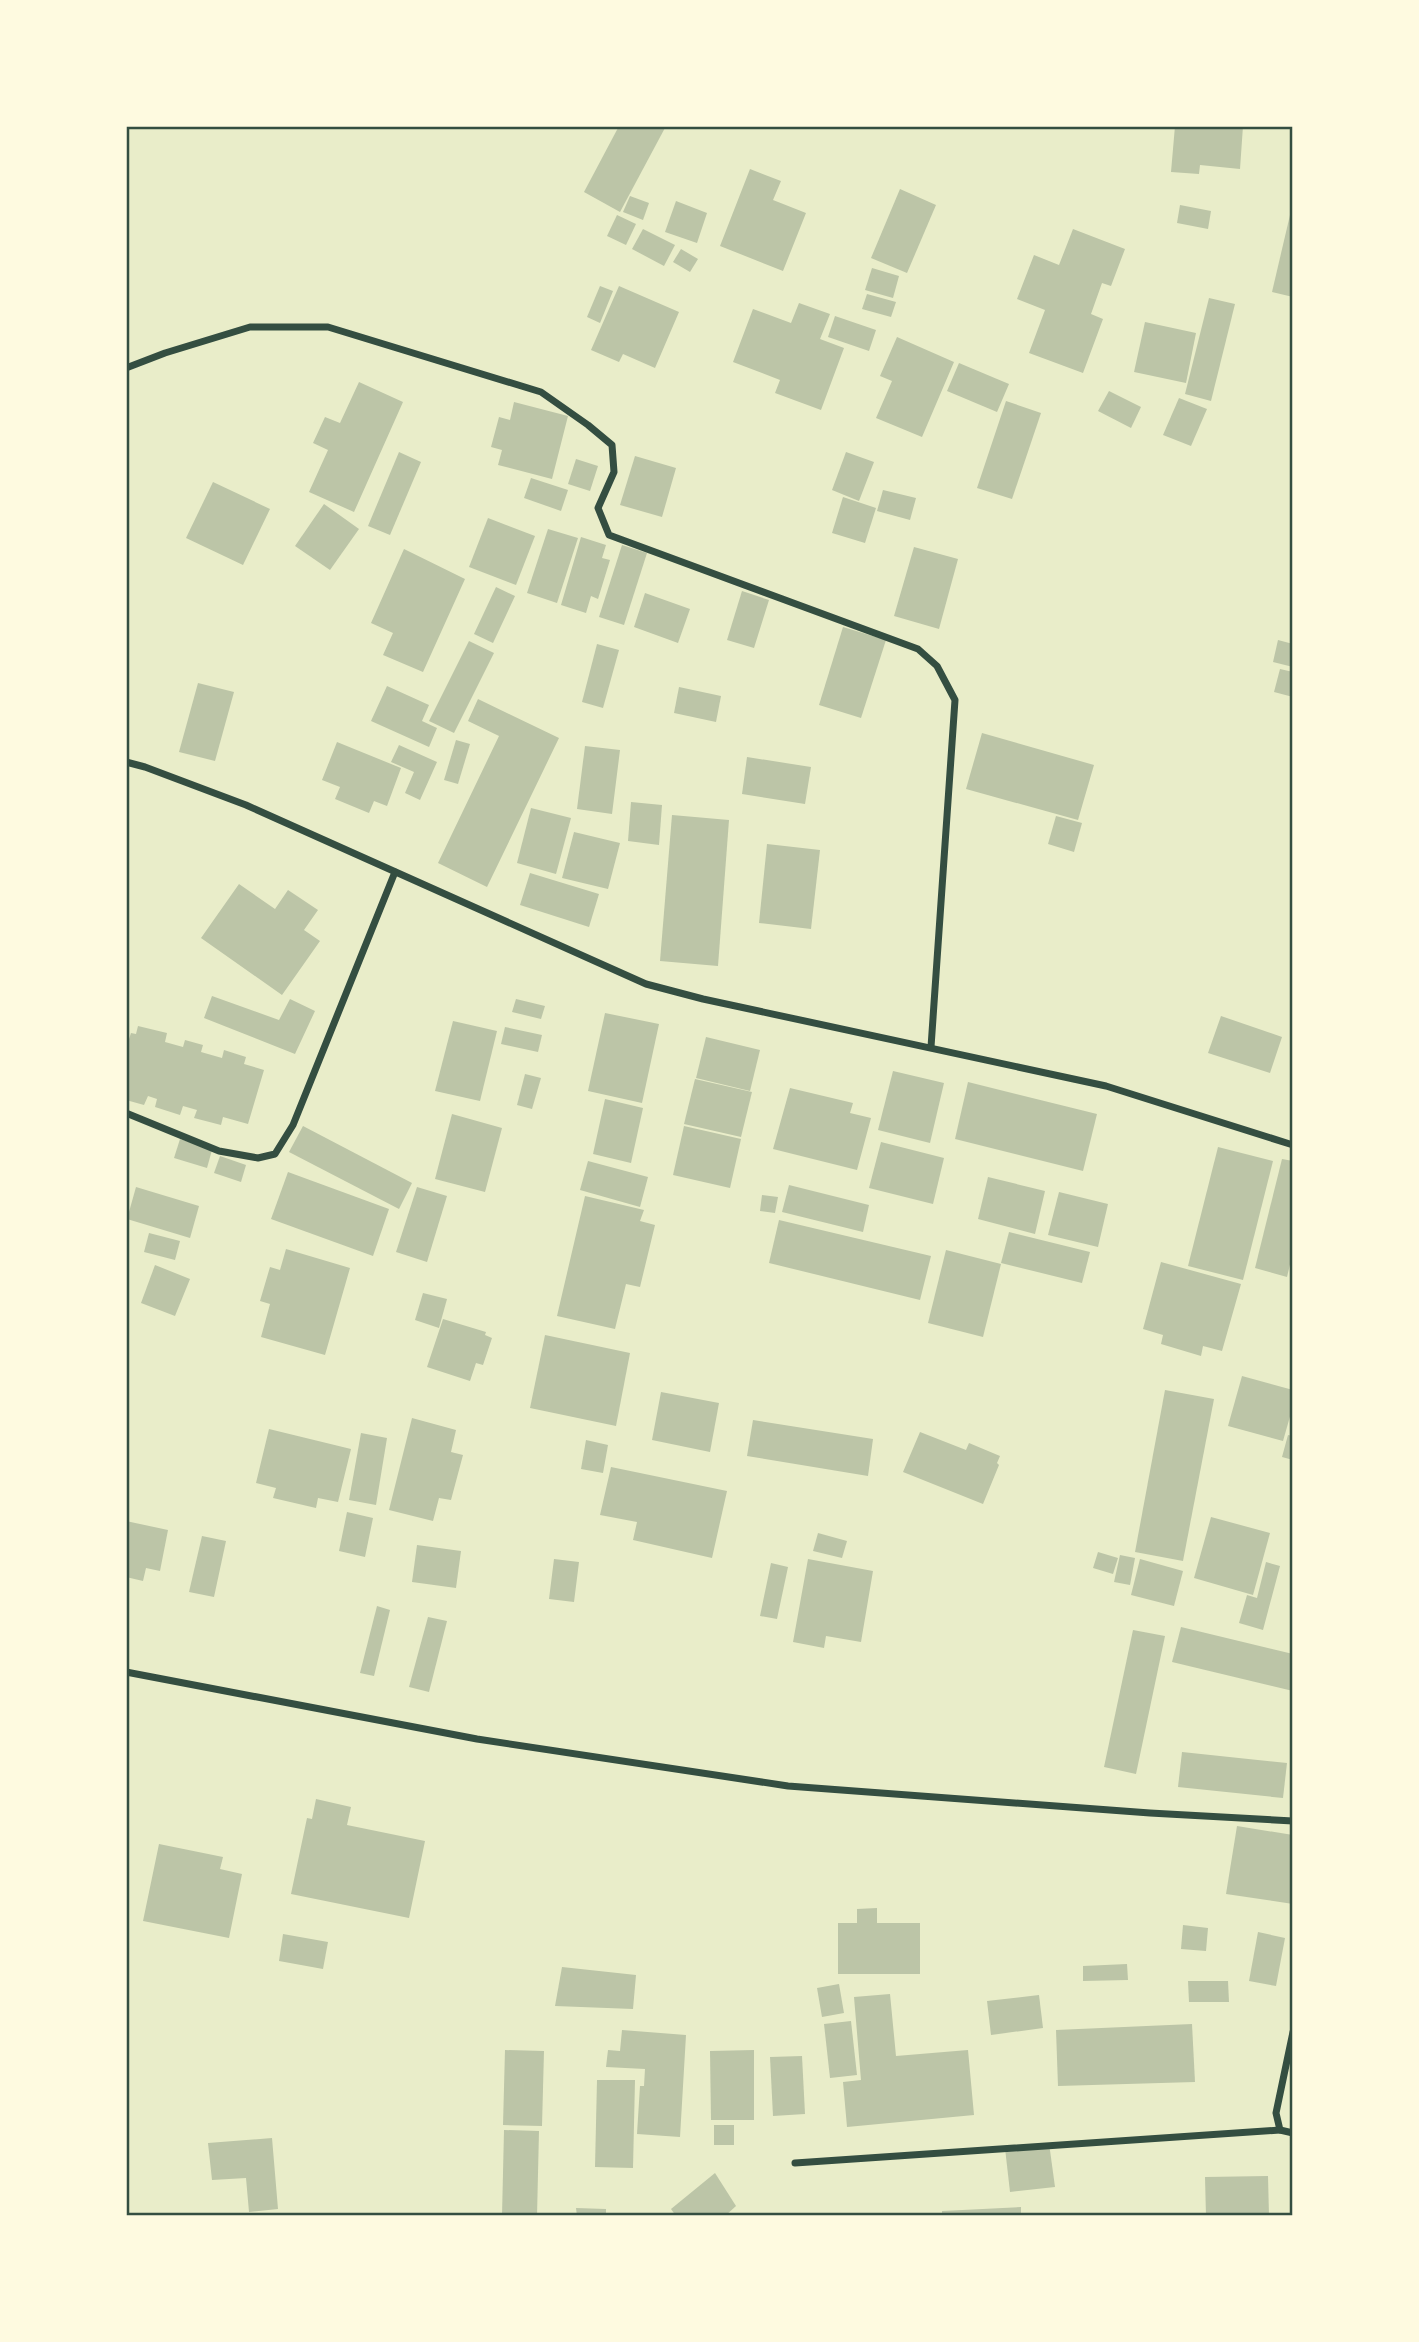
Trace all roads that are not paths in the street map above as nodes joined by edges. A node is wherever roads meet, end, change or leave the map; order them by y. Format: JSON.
{"nodes":[{"id":1,"x":126,"y":368,"type":"edge"},
{"id":2,"x":126,"y":762,"type":"edge"},
{"id":3,"x":395,"y":872,"type":"junction"},
{"id":4,"x":931,"y":1047,"type":"junction"},
{"id":5,"x":126,"y":1113,"type":"edge"},
{"id":6,"x":1293,"y":1145,"type":"edge"},
{"id":7,"x":126,"y":1672,"type":"edge"},
{"id":8,"x":1293,"y":1821,"type":"edge"},
{"id":9,"x":1293,"y":2032,"type":"edge"},
{"id":10,"x":1280,"y":2130,"type":"junction"},
{"id":11,"x":1293,"y":2133,"type":"edge"},
{"id":12,"x":795,"y":2163,"type":"dead end"}],
"edges":[{"from":1,"to":4,"type":"street"},
{"from":2,"to":3,"type":"street"},
{"from":3,"to":4,"type":"street"},
{"from":3,"to":5,"type":"street"},
{"from":4,"to":6,"type":"street"},
{"from":7,"to":8,"type":"street"},
{"from":9,"to":10,"type":"street"},
{"from":10,"to":11,"type":"street"},
{"from":10,"to":12,"type":"street"}]}
